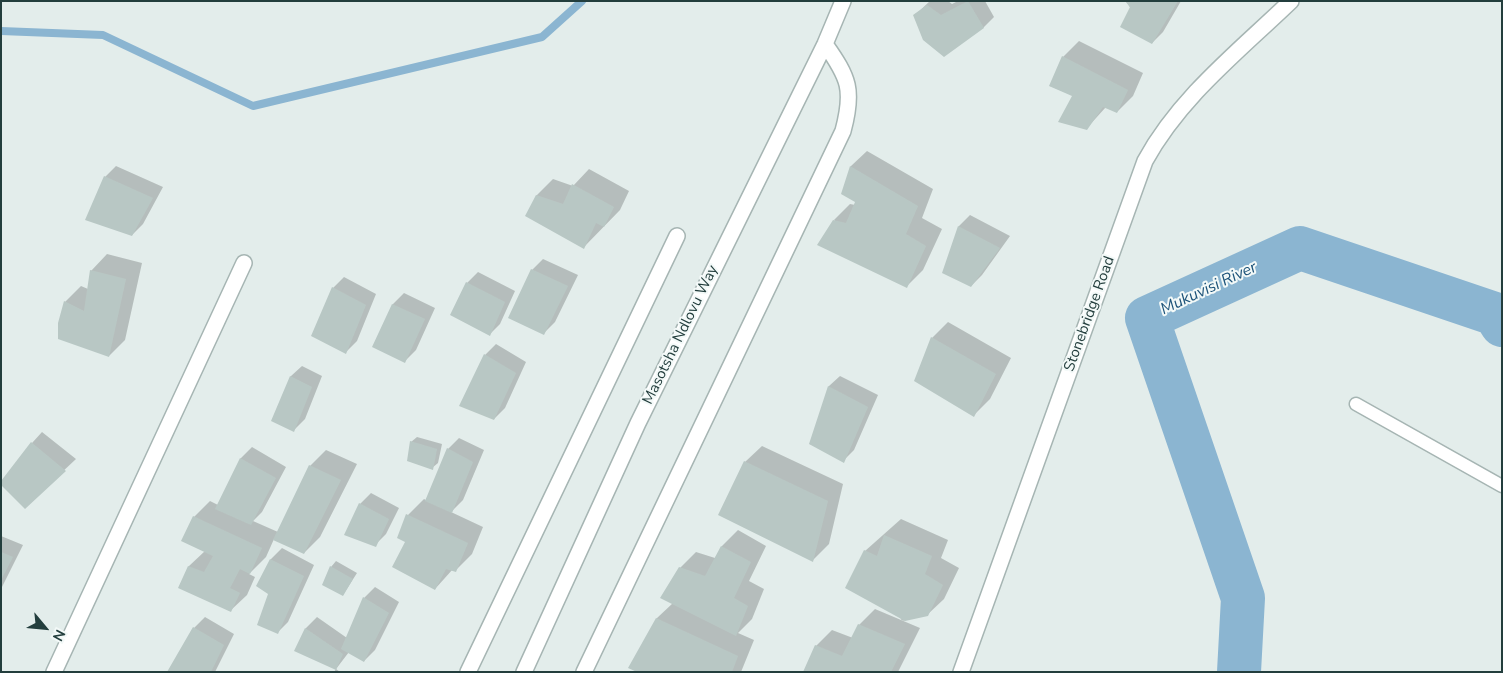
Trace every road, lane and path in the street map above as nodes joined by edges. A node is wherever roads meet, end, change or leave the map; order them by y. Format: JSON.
{"nodes":[{"id":1,"x":842,"y":1,"type":"edge"},
{"id":2,"x":1291,"y":1,"type":"edge"},
{"id":3,"x":825,"y":44,"type":"junction"},
{"id":4,"x":677,"y":236,"type":"dead end"},
{"id":5,"x":244,"y":262,"type":"dead end"},
{"id":6,"x":1356,"y":404,"type":"dead end"},
{"id":7,"x":1502,"y":486,"type":"edge"},
{"id":8,"x":54,"y":672,"type":"edge"},
{"id":9,"x":468,"y":672,"type":"edge"},
{"id":10,"x":524,"y":672,"type":"edge"},
{"id":11,"x":584,"y":672,"type":"edge"},
{"id":12,"x":961,"y":672,"type":"edge"}],
"edges":[{"from":1,"to":3,"type":"street","name":"Masotsha Ndlovu Way"},
{"from":2,"to":12,"type":"street","name":"Stonebridge Road"},
{"from":3,"to":10,"type":"street","name":"Masotsha Ndlovu Way"},
{"from":3,"to":11,"type":"street"},
{"from":4,"to":9,"type":"street"},
{"from":5,"to":8,"type":"street"},
{"from":6,"to":7,"type":"lane"}]}
